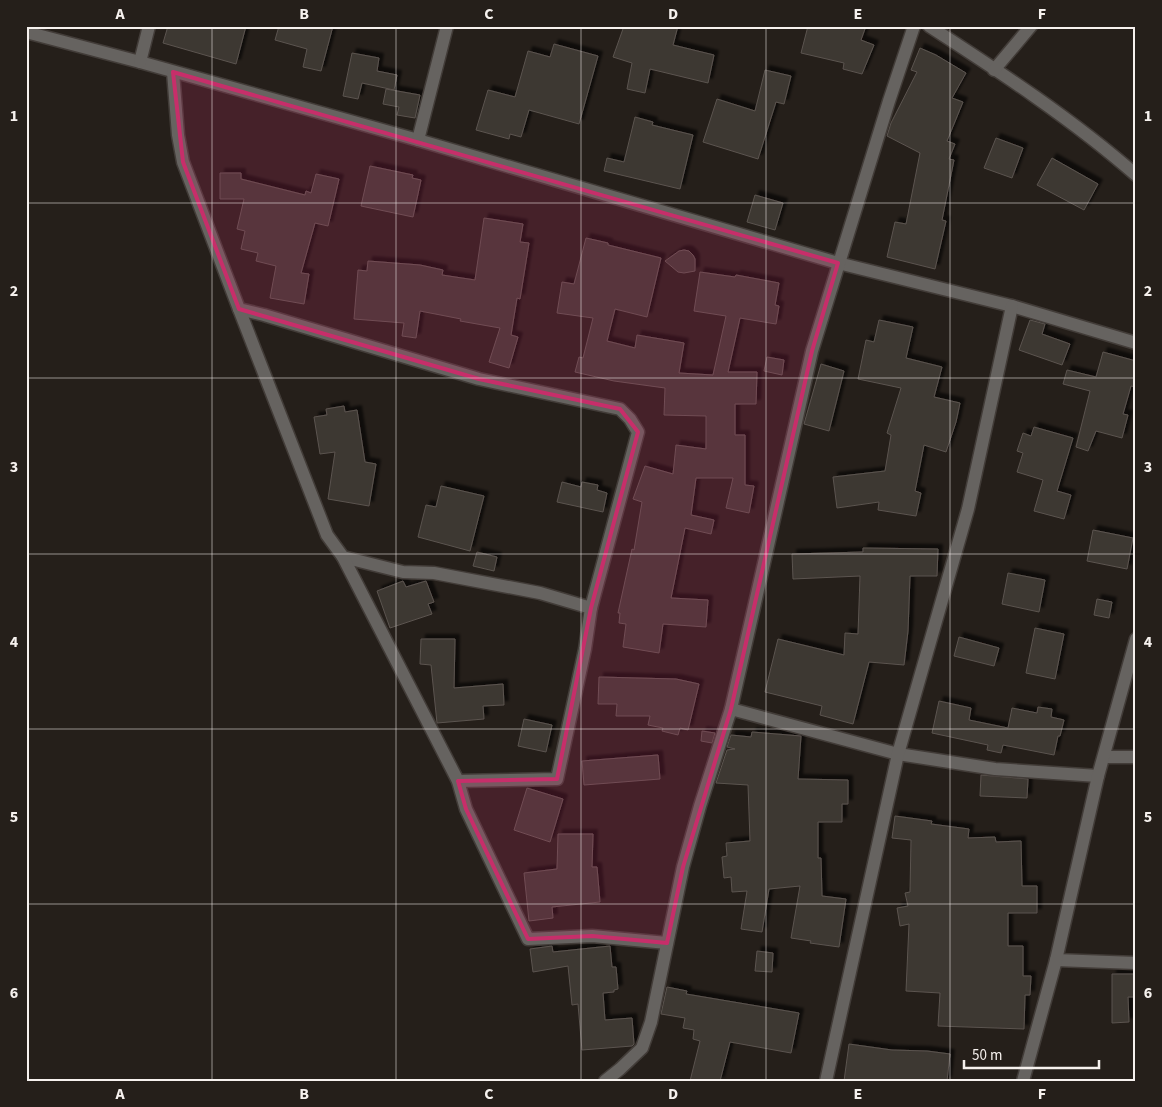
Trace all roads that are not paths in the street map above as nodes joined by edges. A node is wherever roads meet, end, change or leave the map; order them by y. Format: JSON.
{"nodes":[{"id":1,"x":149,"y":26,"type":"edge"},
{"id":2,"x":447,"y":26,"type":"edge"},
{"id":3,"x":914,"y":26,"type":"edge"},
{"id":4,"x":929,"y":26,"type":"edge"},
{"id":5,"x":1031,"y":26,"type":"edge"},
{"id":6,"x":26,"y":32,"type":"edge"},
{"id":7,"x":140,"y":62,"type":"junction"},
{"id":8,"x":994,"y":70,"type":"junction"},
{"id":9,"x":173,"y":72,"type":"junction"},
{"id":10,"x":418,"y":140,"type":"junction"},
{"id":11,"x":1136,"y":175,"type":"edge"},
{"id":12,"x":838,"y":263,"type":"junction"},
{"id":13,"x":1012,"y":306,"type":"junction"},
{"id":14,"x":239,"y":310,"type":"junction"},
{"id":15,"x":1136,"y":343,"type":"edge"},
{"id":16,"x":343,"y":557,"type":"junction"},
{"id":17,"x":592,"y":608,"type":"junction"},
{"id":18,"x":1136,"y":639,"type":"edge"},
{"id":19,"x":731,"y":709,"type":"junction"},
{"id":20,"x":898,"y":754,"type":"junction"},
{"id":21,"x":1104,"y":757,"type":"junction"},
{"id":22,"x":1136,"y":757,"type":"edge"},
{"id":23,"x":1098,"y":776,"type":"junction"},
{"id":24,"x":458,"y":781,"type":"junction"},
{"id":25,"x":667,"y":942,"type":"junction"},
{"id":26,"x":1056,"y":960,"type":"junction"},
{"id":27,"x":1136,"y":962,"type":"edge"},
{"id":28,"x":605,"y":1081,"type":"edge"},
{"id":29,"x":826,"y":1081,"type":"edge"},
{"id":30,"x":1023,"y":1081,"type":"edge"}],
"edges":[{"from":1,"to":7,"type":"street"},
{"from":2,"to":10,"type":"street"},
{"from":3,"to":12,"type":"street"},
{"from":4,"to":8,"type":"street"},
{"from":5,"to":8,"type":"street"},
{"from":6,"to":7,"type":"street"},
{"from":7,"to":9,"type":"street"},
{"from":8,"to":11,"type":"street"},
{"from":9,"to":10,"type":"street"},
{"from":9,"to":14,"type":"street"},
{"from":10,"to":12,"type":"street"},
{"from":12,"to":13,"type":"street"},
{"from":12,"to":19,"type":"street"},
{"from":13,"to":15,"type":"street"},
{"from":13,"to":20,"type":"street"},
{"from":14,"to":16,"type":"street"},
{"from":14,"to":17,"type":"street"},
{"from":16,"to":17,"type":"street"},
{"from":16,"to":24,"type":"street"},
{"from":17,"to":24,"type":"street"},
{"from":18,"to":21,"type":"street"},
{"from":19,"to":20,"type":"street"},
{"from":19,"to":25,"type":"street"},
{"from":20,"to":23,"type":"street"},
{"from":20,"to":29,"type":"street"},
{"from":21,"to":22,"type":"street"},
{"from":21,"to":23,"type":"street"},
{"from":23,"to":26,"type":"street"},
{"from":24,"to":25,"type":"street"},
{"from":25,"to":28,"type":"street"},
{"from":26,"to":27,"type":"street"},
{"from":26,"to":30,"type":"street"}]}
